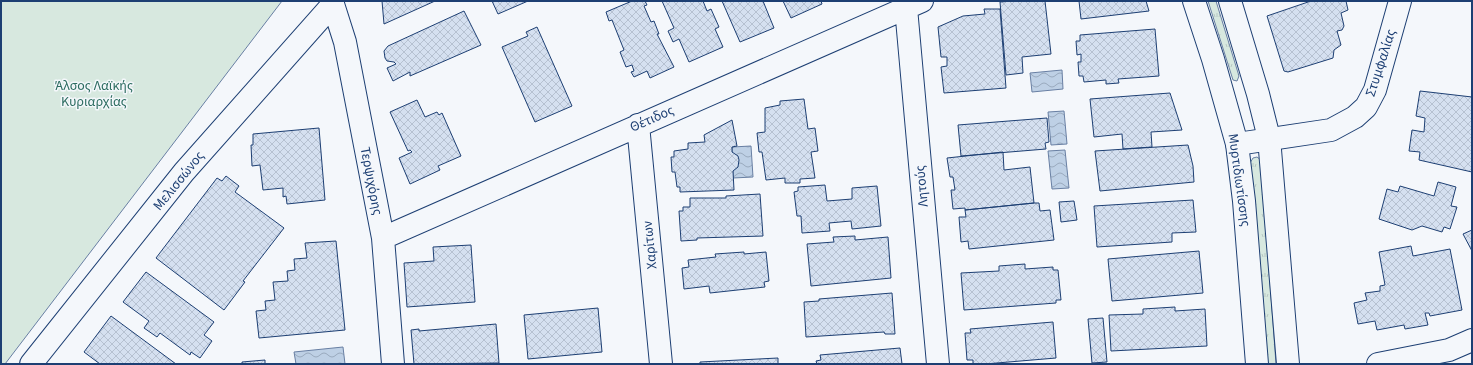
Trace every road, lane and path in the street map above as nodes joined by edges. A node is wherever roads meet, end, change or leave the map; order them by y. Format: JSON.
{"nodes":[{"id":1,"x":1194,"y":1,"type":"edge"},
{"id":2,"x":1230,"y":1,"type":"edge"},
{"id":3,"x":1400,"y":1,"type":"edge"},
{"id":4,"x":332,"y":3,"type":"edge"},
{"id":5,"x":914,"y":4,"type":"edge"},
{"id":6,"x":638,"y":126,"type":"junction"},
{"id":7,"x":1269,"y":138,"type":"junction"},
{"id":8,"x":1237,"y":144,"type":"junction"},
{"id":9,"x":383,"y":238,"type":"junction"},
{"id":10,"x":1472,"y":340,"type":"edge"},
{"id":11,"x":32,"y":364,"type":"edge"},
{"id":12,"x":393,"y":364,"type":"edge"},
{"id":13,"x":661,"y":364,"type":"edge"},
{"id":14,"x":938,"y":364,"type":"edge"},
{"id":15,"x":1257,"y":364,"type":"edge"},
{"id":16,"x":1288,"y":364,"type":"edge"},
{"id":17,"x":1378,"y":364,"type":"edge"}],
"edges":[{"from":1,"to":8,"type":"street","name":"Μυρτιδιωτίσσης"},
{"from":2,"to":7,"type":"street"},
{"from":3,"to":7,"type":"street","name":"Στυμφαλίας"},
{"from":4,"to":9,"type":"street","name":"Τερψιχόρης"},
{"from":4,"to":11,"type":"street","name":"Μελισσώνος"},
{"from":5,"to":6,"type":"street","name":"Θέτιδος"},
{"from":5,"to":14,"type":"street","name":"Λητούς"},
{"from":6,"to":9,"type":"street","name":"Θέτιδος"},
{"from":6,"to":13,"type":"street","name":"Χαρίτων"},
{"from":7,"to":8,"type":"street","name":"Στυμφαλίας"},
{"from":7,"to":16,"type":"street"},
{"from":8,"to":15,"type":"street","name":"Μυρτιδιωτίσσης"},
{"from":9,"to":12,"type":"street","name":"Τερψιχόρης"},
{"from":10,"to":17,"type":"street"}]}
